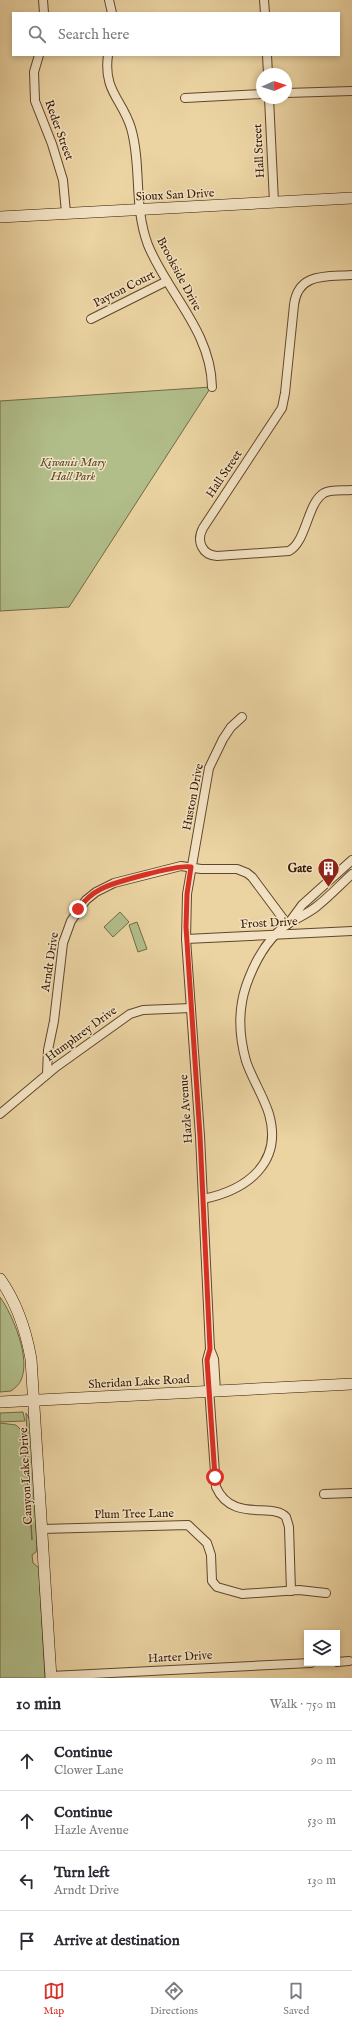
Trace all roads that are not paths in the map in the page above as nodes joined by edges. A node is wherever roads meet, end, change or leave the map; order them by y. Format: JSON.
{"nodes":[{"id":1,"x":43,"y":0,"type":"edge"},
{"id":2,"x":109,"y":0,"type":"edge"},
{"id":3,"x":264,"y":0,"type":"edge"},
{"id":4,"x":44,"y":12,"type":"edge"},
{"id":5,"x":112,"y":12,"type":"edge"},
{"id":6,"x":265,"y":12,"type":"edge"},
{"id":7,"x":39,"y":56,"type":"edge"},
{"id":8,"x":108,"y":56,"type":"edge"},
{"id":9,"x":267,"y":56,"type":"edge"},
{"id":10,"x":268,"y":68,"type":"edge"},
{"id":11,"x":352,"y":91,"type":"edge"},
{"id":12,"x":292,"y":93,"type":"edge"},
{"id":13,"x":256,"y":94,"type":"edge"},
{"id":14,"x":185,"y":98,"type":"dead end"},
{"id":15,"x":269,"y":104,"type":"edge"},
{"id":16,"x":352,"y":198,"type":"edge"},
{"id":17,"x":274,"y":202,"type":"junction"},
{"id":18,"x":138,"y":210,"type":"junction"},
{"id":19,"x":66,"y":213,"type":"junction"},
{"id":20,"x":0,"y":217,"type":"edge"},
{"id":21,"x":352,"y":275,"type":"edge"},
{"id":22,"x":167,"y":281,"type":"junction"},
{"id":23,"x":92,"y":319,"type":"dead end"},
{"id":24,"x":212,"y":387,"type":"dead end"},
{"id":25,"x":352,"y":490,"type":"edge"},
{"id":26,"x":242,"y":717,"type":"dead end"},
{"id":27,"x":352,"y":860,"type":"edge"},
{"id":28,"x":191,"y":867,"type":"junction"},
{"id":29,"x":352,"y":874,"type":"edge"},
{"id":30,"x":287,"y":924,"type":"junction"},
{"id":31,"x":352,"y":931,"type":"edge"},
{"id":32,"x":276,"y":935,"type":"junction"},
{"id":33,"x":186,"y":939,"type":"junction"},
{"id":34,"x":191,"y":1008,"type":"junction"},
{"id":35,"x":47,"y":1074,"type":"junction"},
{"id":36,"x":0,"y":1114,"type":"edge"},
{"id":37,"x":203,"y":1199,"type":"junction"},
{"id":38,"x":0,"y":1279,"type":"edge"},
{"id":39,"x":352,"y":1384,"type":"edge"},
{"id":40,"x":212,"y":1392,"type":"junction"},
{"id":41,"x":35,"y":1400,"type":"junction"},
{"id":42,"x":0,"y":1402,"type":"edge"},
{"id":43,"x":352,"y":1493,"type":"edge"},
{"id":44,"x":324,"y":1494,"type":"dead end"},
{"id":45,"x":42,"y":1529,"type":"junction"},
{"id":46,"x":291,"y":1591,"type":"junction"},
{"id":47,"x":326,"y":1593,"type":"dead end"},
{"id":48,"x":348,"y":1661,"type":"dead end"},
{"id":49,"x":340,"y":1662,"type":"edge"},
{"id":50,"x":304,"y":1663,"type":"edge"},
{"id":51,"x":51,"y":1677,"type":"edge"}],
"edges":[{"from":1,"to":4,"type":"street"},
{"from":2,"to":5,"type":"street"},
{"from":3,"to":6,"type":"street"},
{"from":7,"to":19,"type":"street","name":"Reder Street"},
{"from":8,"to":18,"type":"street","name":"Brookside Drive"},
{"from":9,"to":10,"type":"street"},
{"from":11,"to":12,"type":"street"},
{"from":13,"to":14,"type":"street"},
{"from":15,"to":17,"type":"street","name":"Hall Street"},
{"from":16,"to":17,"type":"street","name":"Sioux San Drive"},
{"from":17,"to":18,"type":"street","name":"Sioux San Drive"},
{"from":18,"to":19,"type":"street","name":"Sioux San Drive"},
{"from":18,"to":22,"type":"street","name":"Brookside Drive"},
{"from":19,"to":20,"type":"street","name":"Sioux San Drive"},
{"from":21,"to":25,"type":"street","name":"Hall Street"},
{"from":22,"to":23,"type":"street","name":"Payton Court"},
{"from":22,"to":24,"type":"street","name":"Brookside Drive"},
{"from":26,"to":28,"type":"street","name":"Huston Drive"},
{"from":27,"to":30,"type":"street"},
{"from":28,"to":30,"type":"street","name":"Arndt Drive"},
{"from":28,"to":33,"type":"street","name":"Hazle Avenue"},
{"from":28,"to":35,"type":"street","name":"Arndt Drive"},
{"from":29,"to":30,"type":"street"},
{"from":30,"to":32,"type":"street"},
{"from":31,"to":32,"type":"street","name":"Frost Drive"},
{"from":32,"to":33,"type":"street","name":"Frost Drive"},
{"from":32,"to":37,"type":"street"},
{"from":33,"to":34,"type":"street","name":"Hazle Avenue"},
{"from":34,"to":35,"type":"street","name":"Humphrey Drive"},
{"from":34,"to":37,"type":"street","name":"Hazle Avenue"},
{"from":35,"to":36,"type":"street","name":"Humphrey Drive"},
{"from":37,"to":40,"type":"street","name":"Hazle Avenue"},
{"from":38,"to":41,"type":"street","name":"Canyon Lake Drive"},
{"from":39,"to":40,"type":"street","name":"Sheridan Lake Road"},
{"from":40,"to":41,"type":"street","name":"Sheridan Lake Road"},
{"from":40,"to":46,"type":"street","name":"Hazle Avenue"},
{"from":41,"to":42,"type":"street","name":"Sheridan Lake Road"},
{"from":41,"to":45,"type":"street","name":"Canyon Lake Drive"},
{"from":43,"to":44,"type":"street"},
{"from":45,"to":46,"type":"street","name":"Plum Tree Lane"},
{"from":45,"to":51,"type":"street","name":"Canyon Lake Drive"},
{"from":46,"to":47,"type":"street","name":"Plum Tree Lane"},
{"from":48,"to":49,"type":"street"},
{"from":50,"to":51,"type":"street","name":"Harter Drive"}]}
